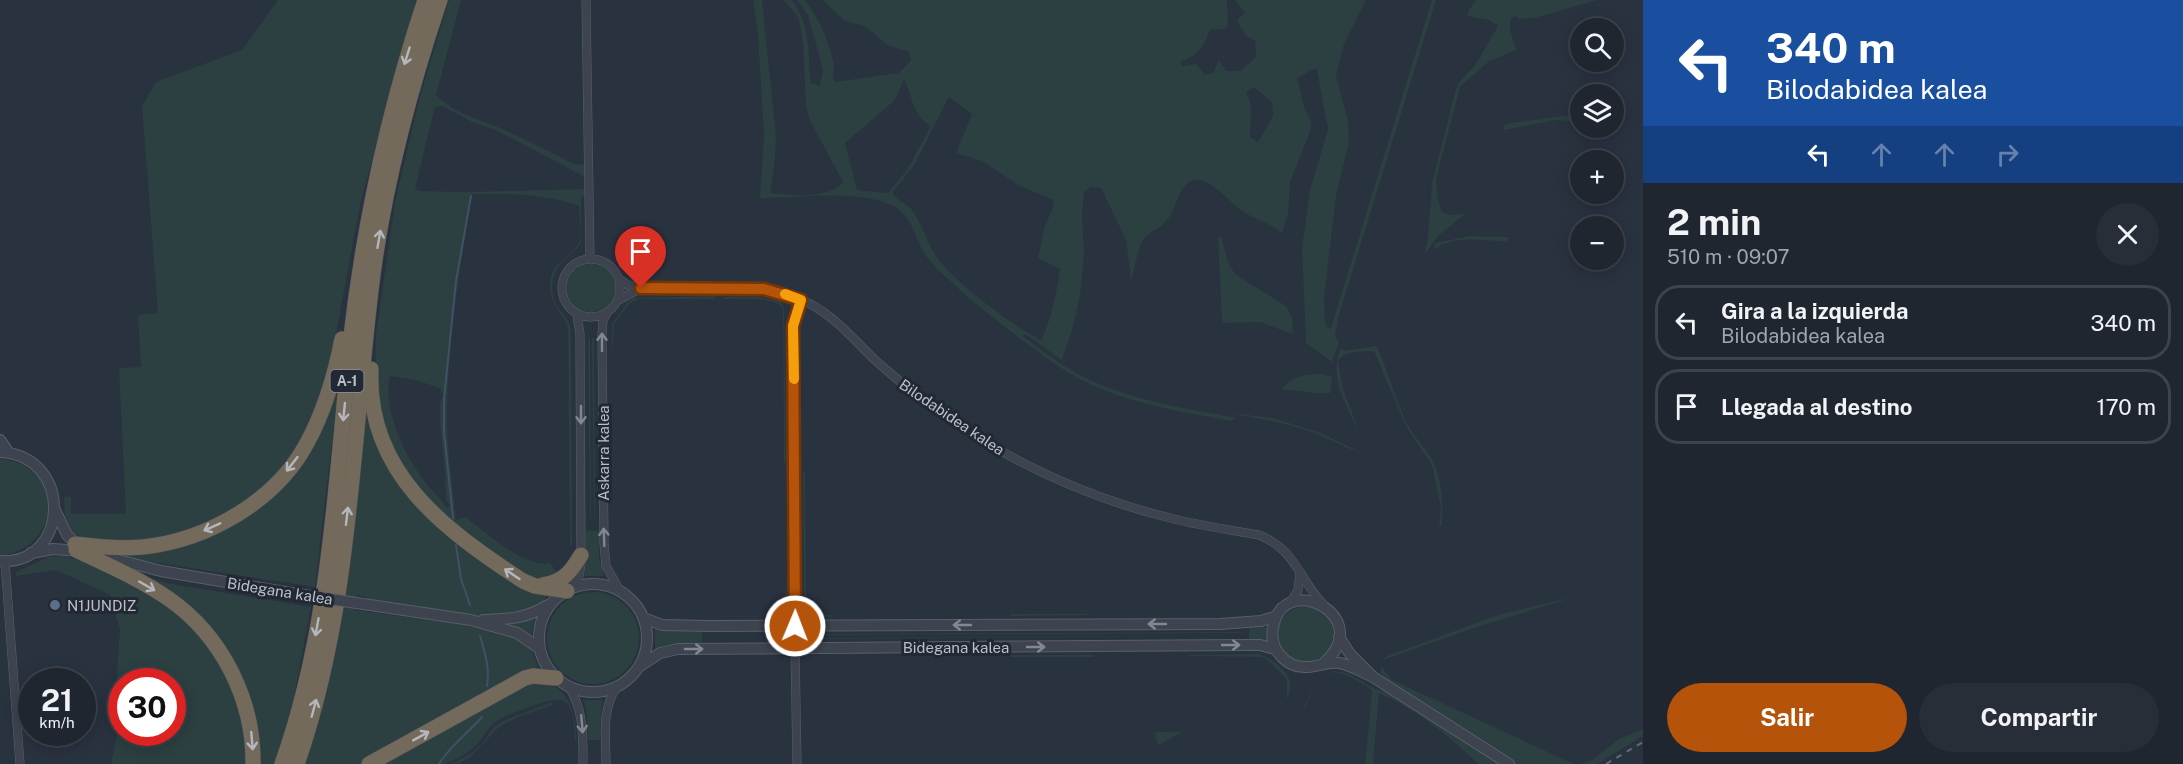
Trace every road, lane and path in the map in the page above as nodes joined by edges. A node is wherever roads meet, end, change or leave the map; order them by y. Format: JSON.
{"nodes":[{"id":1,"x":425,"y":0,"type":"edge"},
{"id":2,"x":440,"y":0,"type":"edge"},
{"id":3,"x":586,"y":0,"type":"edge"},
{"id":4,"x":366,"y":230,"type":"junction"},
{"id":5,"x":590,"y":259,"type":"junction"},
{"id":6,"x":372,"y":279,"type":"junction"},
{"id":7,"x":619,"y":279,"type":"junction"},
{"id":8,"x":641,"y":288,"type":"junction"},
{"id":9,"x":801,"y":300,"type":"junction"},
{"id":10,"x":617,"y":301,"type":"junction"},
{"id":11,"x":607,"y":313,"type":"junction"},
{"id":12,"x":578,"y":315,"type":"junction"},
{"id":13,"x":0,"y":440,"type":"edge"},
{"id":14,"x":4,"y":453,"type":"edge"},
{"id":15,"x":55,"y":510,"type":"junction"},
{"id":16,"x":80,"y":549,"type":"junction"},
{"id":17,"x":31,"y":553,"type":"junction"},
{"id":18,"x":581,"y":555,"type":"junction"},
{"id":19,"x":2,"y":562,"type":"edge"},
{"id":20,"x":1300,"y":572,"type":"junction"},
{"id":21,"x":535,"y":586,"type":"junction"},
{"id":22,"x":567,"y":591,"type":"junction"},
{"id":23,"x":620,"y":591,"type":"junction"},
{"id":24,"x":551,"y":604,"type":"junction"},
{"id":25,"x":1287,"y":606,"type":"junction"},
{"id":26,"x":1325,"y":606,"type":"junction"},
{"id":27,"x":1277,"y":616,"type":"junction"},
{"id":28,"x":644,"y":618,"type":"junction"},
{"id":29,"x":471,"y":620,"type":"junction"},
{"id":30,"x":795,"y":626,"type":"junction"},
{"id":31,"x":1339,"y":637,"type":"junction"},
{"id":32,"x":539,"y":648,"type":"junction"},
{"id":33,"x":795,"y":648,"type":"junction"},
{"id":34,"x":1275,"y":649,"type":"junction"},
{"id":35,"x":1324,"y":663,"type":"junction"},
{"id":36,"x":640,"y":666,"type":"junction"},
{"id":37,"x":1373,"y":677,"type":"junction"},
{"id":38,"x":563,"y":683,"type":"junction"},
{"id":39,"x":617,"y":687,"type":"junction"},
{"id":40,"x":20,"y":764,"type":"edge"},
{"id":41,"x":253,"y":764,"type":"edge"},
{"id":42,"x":282,"y":764,"type":"edge"},
{"id":43,"x":297,"y":764,"type":"edge"},
{"id":44,"x":369,"y":764,"type":"edge"},
{"id":45,"x":583,"y":764,"type":"edge"},
{"id":46,"x":606,"y":764,"type":"edge"},
{"id":47,"x":797,"y":764,"type":"edge"},
{"id":48,"x":1509,"y":764,"type":"edge"}],
"edges":[{"from":1,"to":4,"type":"highway","number":"A-1","one_way":true},
{"from":6,"to":2,"type":"highway","number":"A-1","one_way":true},
{"from":3,"to":5,"type":"street"},
{"from":4,"to":16,"type":"highway","one_way":true},
{"from":4,"to":42,"type":"highway","number":"A-1","one_way":true},
{"from":5,"to":7,"type":"street"},
{"from":5,"to":12,"type":"street"},
{"from":21,"to":6,"type":"highway","one_way":true},
{"from":43,"to":6,"type":"highway","number":"A-1","one_way":true},
{"from":7,"to":8,"type":"street","name":"Bilodabidea kalea"},
{"from":7,"to":10,"type":"street"},
{"from":8,"to":9,"type":"street","name":"Bilodabidea kalea"},
{"from":8,"to":10,"type":"street","name":"Bilodabidea kalea"},
{"from":9,"to":20,"type":"street","name":"Bilodabidea kalea"},
{"from":9,"to":30,"type":"street"},
{"from":10,"to":11,"type":"street"},
{"from":11,"to":12,"type":"street"},
{"from":23,"to":11,"type":"street","name":"Askarra kalea","one_way":true},
{"from":12,"to":18,"type":"street","name":"Askarra kalea","one_way":true},
{"from":13,"to":14,"type":"street"},
{"from":14,"to":15,"type":"street"},
{"from":15,"to":16,"type":"street"},
{"from":15,"to":17,"type":"street"},
{"from":16,"to":17,"type":"street","name":"Bidegana kalea"},
{"from":16,"to":29,"type":"street","name":"Bidegana kalea","bridge":true},
{"from":16,"to":41,"type":"highway","one_way":true},
{"from":17,"to":19,"type":"street","name":"Bidegana kalea"},
{"from":18,"to":21,"type":"highway"},
{"from":18,"to":22,"type":"street","name":"Askarra kalea"},
{"from":19,"to":40,"type":"street"},
{"from":20,"to":25,"type":"street"},
{"from":20,"to":26,"type":"street","name":"Bilodabidea kalea"},
{"from":21,"to":22,"type":"highway"},
{"from":22,"to":23,"type":"street"},
{"from":22,"to":24,"type":"street"},
{"from":23,"to":28,"type":"street"},
{"from":24,"to":29,"type":"street","name":"Bidegana kalea"},
{"from":24,"to":32,"type":"street"},
{"from":25,"to":26,"type":"street"},
{"from":25,"to":27,"type":"street"},
{"from":26,"to":31,"type":"street"},
{"from":27,"to":30,"type":"street","name":"Bidegana kalea","one_way":true},
{"from":27,"to":34,"type":"street"},
{"from":28,"to":30,"type":"street","name":"Bidegana kalea"},
{"from":28,"to":36,"type":"street"},
{"from":29,"to":32,"type":"street","name":"Bidegana kalea"},
{"from":31,"to":35,"type":"street"},
{"from":31,"to":37,"type":"street"},
{"from":32,"to":38,"type":"street"},
{"from":33,"to":34,"type":"street","name":"Bidegana kalea","one_way":true},
{"from":36,"to":33,"type":"street","name":"Bidegana kalea","one_way":true},
{"from":33,"to":47,"type":"street"},
{"from":34,"to":35,"type":"street"},
{"from":35,"to":37,"type":"street"},
{"from":36,"to":39,"type":"street"},
{"from":37,"to":48,"type":"street"},
{"from":38,"to":39,"type":"street"},
{"from":44,"to":38,"type":"highway","one_way":true},
{"from":38,"to":45,"type":"street","one_way":true},
{"from":39,"to":46,"type":"street"}]}
